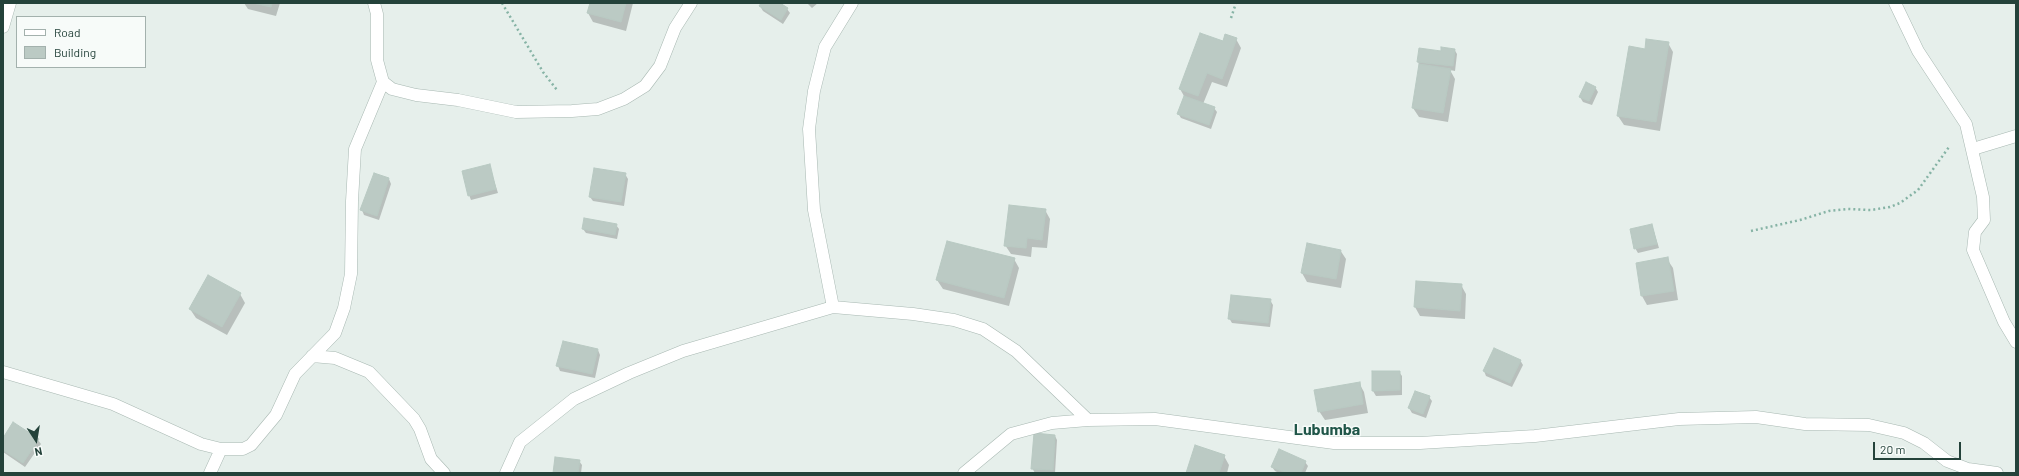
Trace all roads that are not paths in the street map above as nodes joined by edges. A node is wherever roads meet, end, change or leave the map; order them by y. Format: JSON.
{"nodes":[{"id":1,"x":10,"y":3,"type":"edge"},
{"id":2,"x":374,"y":3,"type":"edge"},
{"id":3,"x":691,"y":3,"type":"edge"},
{"id":4,"x":852,"y":3,"type":"edge"},
{"id":5,"x":1895,"y":3,"type":"edge"},
{"id":6,"x":3,"y":27,"type":"edge"},
{"id":7,"x":383,"y":82,"type":"junction"},
{"id":8,"x":2016,"y":136,"type":"edge"},
{"id":9,"x":1973,"y":150,"type":"junction"},
{"id":10,"x":833,"y":307,"type":"junction"},
{"id":11,"x":2016,"y":342,"type":"edge"},
{"id":12,"x":312,"y":356,"type":"junction"},
{"id":13,"x":3,"y":372,"type":"edge"},
{"id":14,"x":1088,"y":420,"type":"junction"},
{"id":15,"x":221,"y":449,"type":"junction"},
{"id":16,"x":210,"y":473,"type":"edge"},
{"id":17,"x":444,"y":473,"type":"edge"},
{"id":18,"x":506,"y":473,"type":"edge"},
{"id":19,"x":964,"y":473,"type":"edge"},
{"id":20,"x":1997,"y":473,"type":"edge"}],
"edges":[{"from":1,"to":6,"type":"street"},
{"from":2,"to":7,"type":"street"},
{"from":3,"to":7,"type":"street"},
{"from":4,"to":10,"type":"street"},
{"from":5,"to":9,"type":"street"},
{"from":7,"to":12,"type":"street"},
{"from":8,"to":9,"type":"street"},
{"from":9,"to":11,"type":"street"},
{"from":10,"to":14,"type":"street"},
{"from":10,"to":18,"type":"street"},
{"from":12,"to":15,"type":"street"},
{"from":12,"to":17,"type":"street"},
{"from":13,"to":15,"type":"street"},
{"from":14,"to":19,"type":"street"},
{"from":14,"to":20,"type":"street"},
{"from":15,"to":16,"type":"street"}]}
